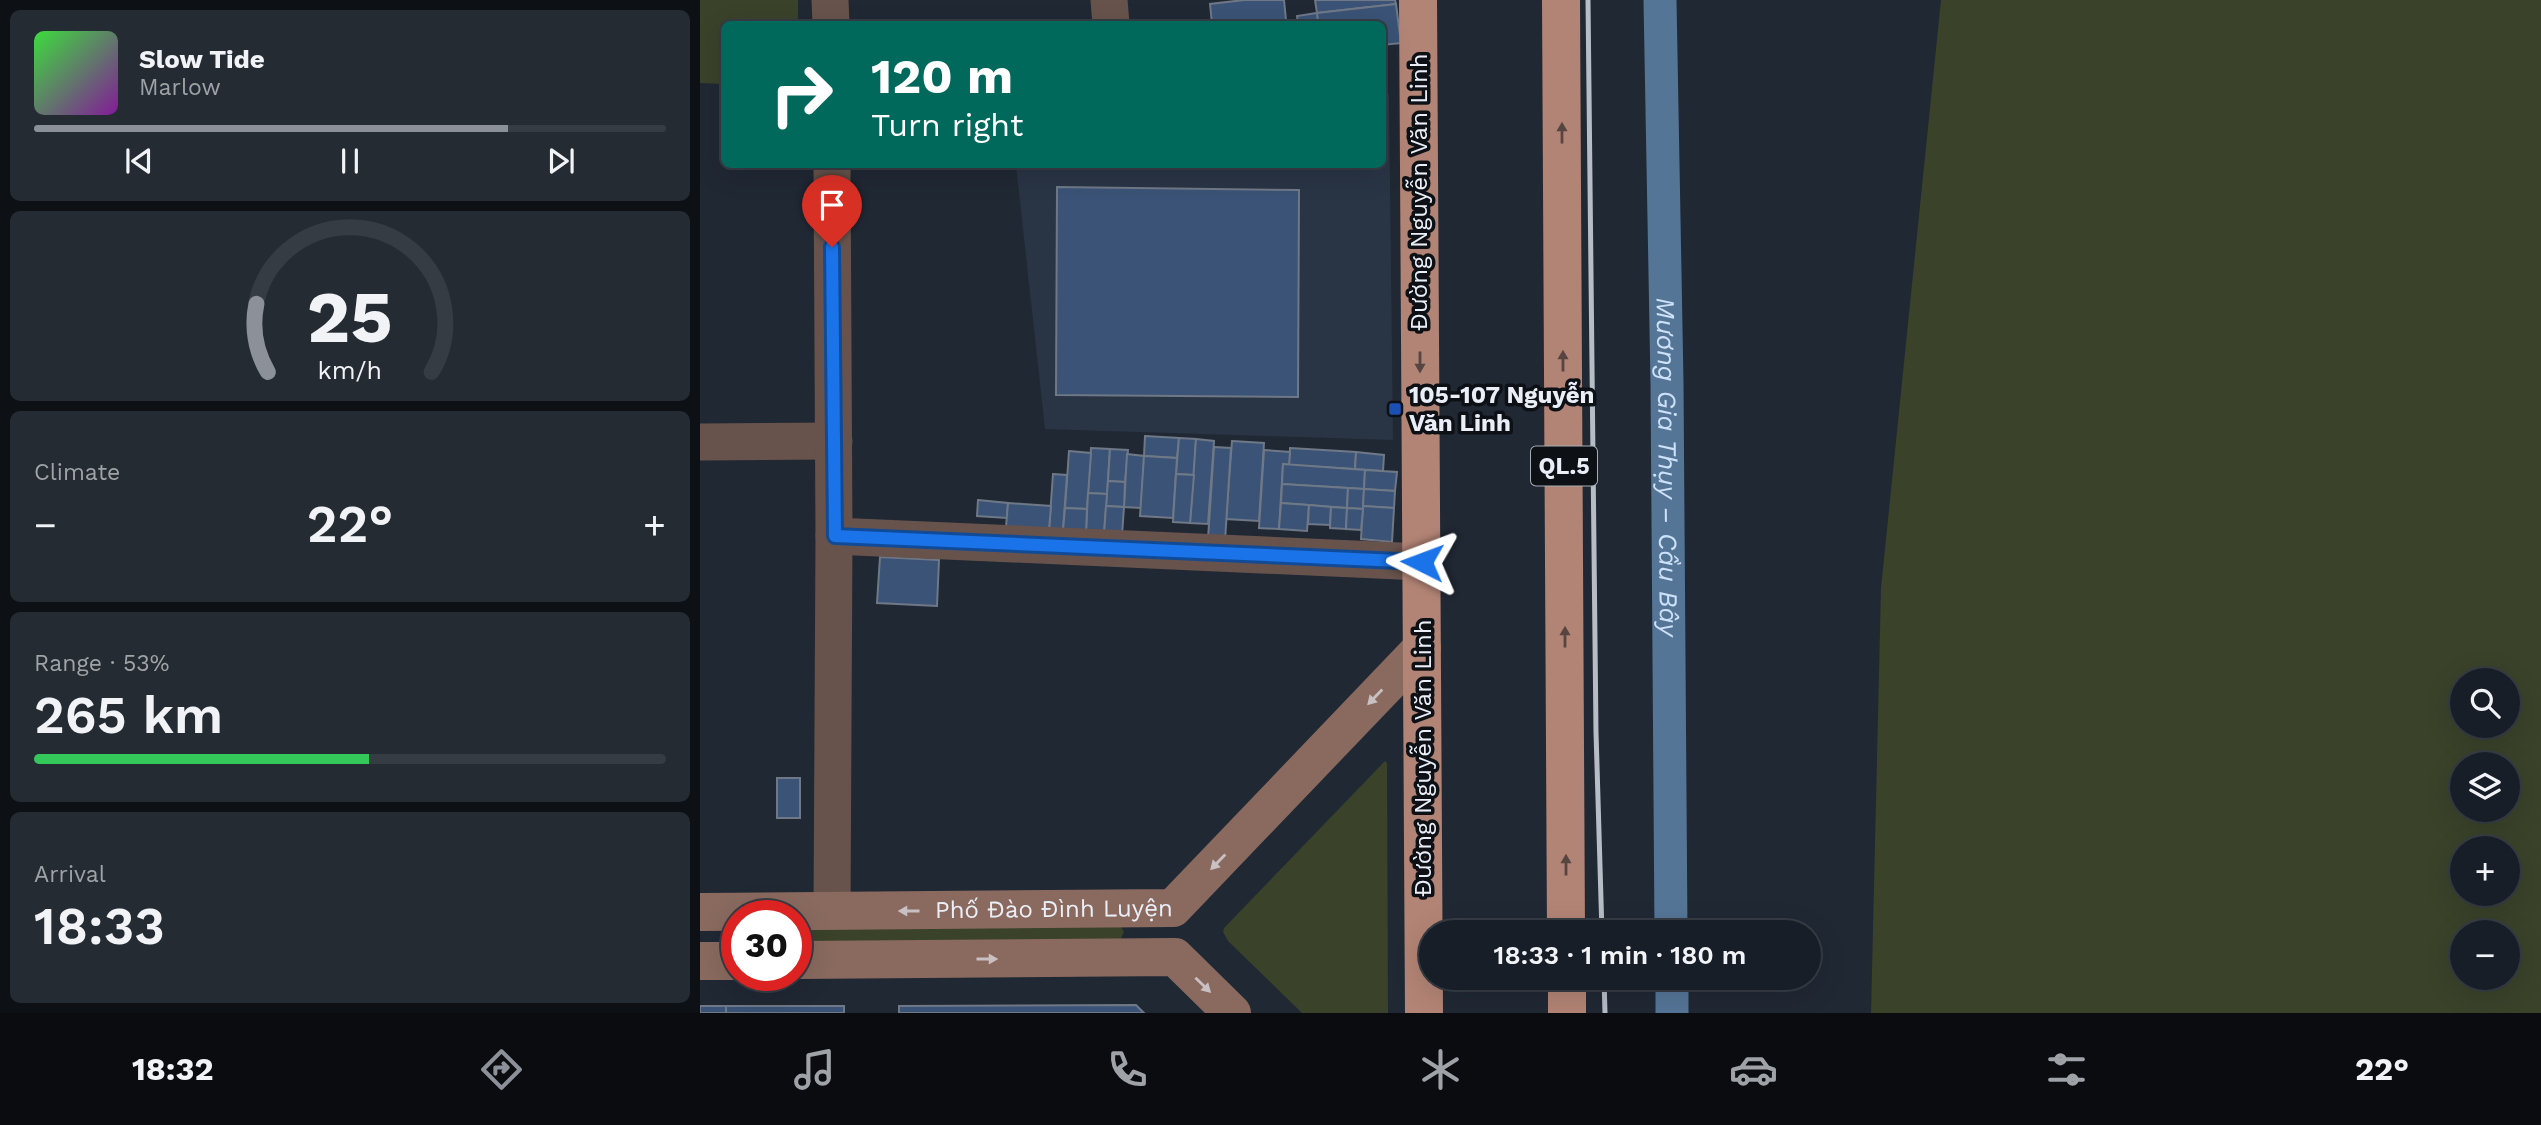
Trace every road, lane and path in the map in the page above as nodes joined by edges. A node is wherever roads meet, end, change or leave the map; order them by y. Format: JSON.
{"nodes":[{"id":1,"x":830,"y":0,"type":"edge"},
{"id":2,"x":1109,"y":0,"type":"edge"},
{"id":3,"x":1418,"y":0,"type":"edge"},
{"id":4,"x":1561,"y":0,"type":"edge"},
{"id":5,"x":831,"y":21,"type":"edge"},
{"id":6,"x":1111,"y":21,"type":"edge"},
{"id":7,"x":832,"y":168,"type":"edge"},
{"id":8,"x":834,"y":441,"type":"junction"},
{"id":9,"x":700,"y":442,"type":"edge"},
{"id":10,"x":835,"y":536,"type":"junction"},
{"id":11,"x":1422,"y":562,"type":"junction"},
{"id":12,"x":1422,"y":648,"type":"junction"},
{"id":13,"x":1173,"y":908,"type":"junction"},
{"id":14,"x":832,"y":911,"type":"junction"},
{"id":15,"x":700,"y":912,"type":"edge"},
{"id":16,"x":1566,"y":920,"type":"edge"},
{"id":17,"x":1175,"y":957,"type":"junction"},
{"id":18,"x":812,"y":960,"type":"edge"},
{"id":19,"x":700,"y":961,"type":"edge"},
{"id":20,"x":721,"y":961,"type":"edge"},
{"id":21,"x":1567,"y":990,"type":"edge"},
{"id":22,"x":1232,"y":1013,"type":"edge"},
{"id":23,"x":1424,"y":1013,"type":"edge"},
{"id":24,"x":1567,"y":1013,"type":"edge"}],
"edges":[{"from":1,"to":5,"type":"street"},
{"from":2,"to":6,"type":"street"},
{"from":3,"to":11,"type":"highway","name":"Đường Nguyễn Văn Linh","one_way":true},
{"from":16,"to":4,"type":"highway","number":"QL.5","one_way":true},
{"from":7,"to":8,"type":"street"},
{"from":8,"to":9,"type":"street"},
{"from":8,"to":10,"type":"street"},
{"from":10,"to":11,"type":"street"},
{"from":10,"to":14,"type":"street"},
{"from":11,"to":12,"type":"highway","name":"Đường Nguyễn Văn Linh"},
{"from":12,"to":13,"type":"main road","name":"Phố Đào Đình Luyện","one_way":true},
{"from":12,"to":23,"type":"highway","name":"Đường Nguyễn Văn Linh"},
{"from":13,"to":14,"type":"main road","name":"Phố Đào Đình Luyện","one_way":true},
{"from":13,"to":17,"type":"main road"},
{"from":14,"to":15,"type":"main road","name":"Phố Đào Đình Luyện"},
{"from":18,"to":17,"type":"main road","name":"Phố Đào Đình Luyện","one_way":true},
{"from":17,"to":22,"type":"main road","one_way":true},
{"from":19,"to":20,"type":"main road"},
{"from":21,"to":24,"type":"highway"}]}
